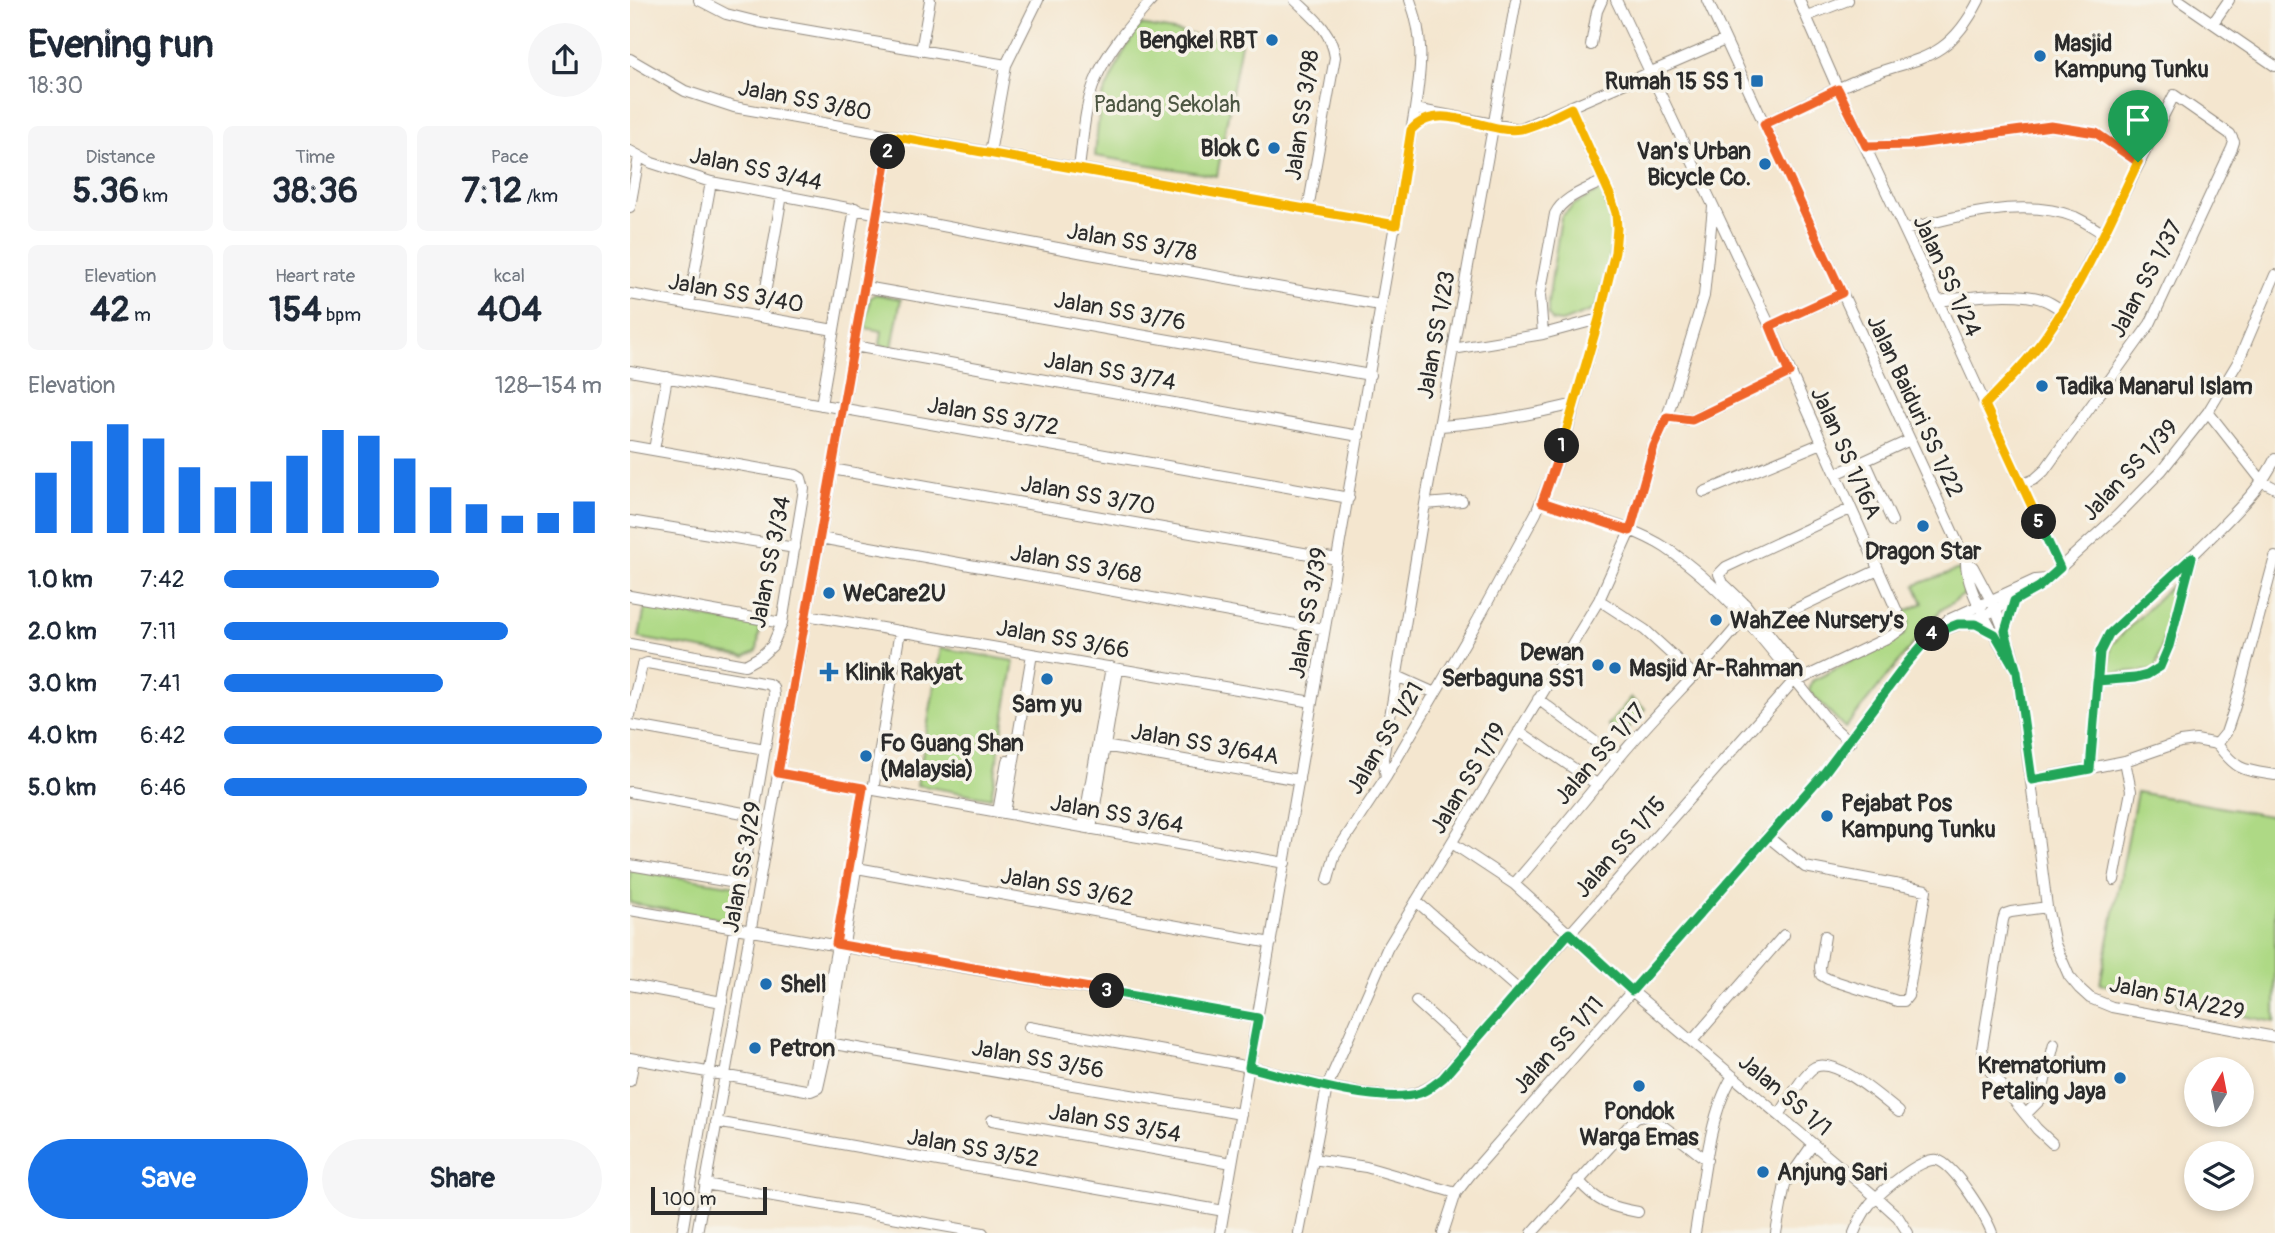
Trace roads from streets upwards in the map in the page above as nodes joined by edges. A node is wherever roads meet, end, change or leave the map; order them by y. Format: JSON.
{"nodes":[{"id":1,"x":699,"y":0,"type":"edge"},
{"id":2,"x":930,"y":0,"type":"edge"},
{"id":3,"x":1038,"y":0,"type":"edge"},
{"id":4,"x":1152,"y":0,"type":"edge"},
{"id":5,"x":1295,"y":0,"type":"edge"},
{"id":6,"x":1410,"y":0,"type":"edge"},
{"id":7,"x":1516,"y":0,"type":"edge"},
{"id":8,"x":1602,"y":0,"type":"edge"},
{"id":9,"x":1616,"y":0,"type":"edge"},
{"id":10,"x":1707,"y":0,"type":"edge"},
{"id":11,"x":1799,"y":0,"type":"edge"},
{"id":12,"x":1848,"y":0,"type":"edge"},
{"id":13,"x":1979,"y":0,"type":"edge"},
{"id":14,"x":2179,"y":0,"type":"edge"},
{"id":15,"x":2230,"y":0,"type":"edge"},
{"id":16,"x":1807,"y":16,"type":"junction"},
{"id":17,"x":2213,"y":23,"type":"junction"},
{"id":18,"x":1725,"y":40,"type":"junction"},
{"id":19,"x":1591,"y":45,"type":"dead end"},
{"id":20,"x":922,"y":51,"type":"junction"},
{"id":21,"x":630,"y":58,"type":"edge"},
{"id":22,"x":1006,"y":65,"type":"junction"},
{"id":23,"x":2275,"y":66,"type":"edge"},
{"id":24,"x":1651,"y":72,"type":"junction"},
{"id":25,"x":1838,"y":89,"type":"junction"},
{"id":26,"x":1571,"y":108,"type":"junction"},
{"id":27,"x":1415,"y":109,"type":"junction"},
{"id":28,"x":1450,"y":118,"type":"junction"},
{"id":29,"x":1764,"y":124,"type":"junction"},
{"id":30,"x":1492,"y":126,"type":"junction"},
{"id":31,"x":1411,"y":130,"type":"junction"},
{"id":32,"x":891,"y":136,"type":"junction"},
{"id":33,"x":1866,"y":146,"type":"junction"},
{"id":34,"x":990,"y":153,"type":"junction"},
{"id":35,"x":634,"y":154,"type":"edge"},
{"id":36,"x":2138,"y":162,"type":"junction"},
{"id":37,"x":1079,"y":168,"type":"junction"},
{"id":38,"x":1602,"y":181,"type":"junction"},
{"id":39,"x":711,"y":182,"type":"junction"},
{"id":40,"x":782,"y":195,"type":"junction"},
{"id":41,"x":1713,"y":206,"type":"junction"},
{"id":42,"x":630,"y":207,"type":"edge"},
{"id":43,"x":855,"y":208,"type":"junction"},
{"id":44,"x":1308,"y":209,"type":"junction"},
{"id":45,"x":877,"y":213,"type":"junction"},
{"id":46,"x":1396,"y":225,"type":"junction"},
{"id":47,"x":1905,"y":230,"type":"junction"},
{"id":48,"x":2103,"y":233,"type":"junction"},
{"id":49,"x":2275,"y":275,"type":"edge"},
{"id":50,"x":864,"y":287,"type":"junction"},
{"id":51,"x":1842,"y":293,"type":"junction"},
{"id":52,"x":630,"y":294,"type":"edge"},
{"id":53,"x":1938,"y":301,"type":"junction"},
{"id":54,"x":690,"y":304,"type":"junction"},
{"id":55,"x":1380,"y":304,"type":"junction"},
{"id":56,"x":2063,"y":311,"type":"junction"},
{"id":57,"x":761,"y":317,"type":"junction"},
{"id":58,"x":1599,"y":319,"type":"junction"},
{"id":59,"x":1770,"y":326,"type":"junction"},
{"id":60,"x":834,"y":330,"type":"junction"},
{"id":61,"x":1543,"y":334,"type":"junction"},
{"id":62,"x":854,"y":346,"type":"junction"},
{"id":63,"x":1453,"y":349,"type":"junction"},
{"id":64,"x":630,"y":371,"type":"edge"},
{"id":65,"x":1789,"y":373,"type":"junction"},
{"id":66,"x":1370,"y":375,"type":"junction"},
{"id":67,"x":667,"y":377,"type":"junction"},
{"id":68,"x":1574,"y":404,"type":"junction"},
{"id":69,"x":821,"y":405,"type":"junction"},
{"id":70,"x":1985,"y":405,"type":"junction"},
{"id":71,"x":843,"y":409,"type":"junction"},
{"id":72,"x":2208,"y":412,"type":"junction"},
{"id":73,"x":1667,"y":417,"type":"junction"},
{"id":74,"x":1441,"y":426,"type":"junction"},
{"id":75,"x":1359,"y":436,"type":"junction"},
{"id":76,"x":1910,"y":440,"type":"junction"},
{"id":77,"x":1822,"y":443,"type":"junction"},
{"id":78,"x":630,"y":446,"type":"edge"},
{"id":79,"x":654,"y":450,"type":"junction"},
{"id":80,"x":2275,"y":459,"type":"edge"},
{"id":81,"x":1865,"y":461,"type":"junction"},
{"id":82,"x":832,"y":469,"type":"junction"},
{"id":83,"x":1836,"y":474,"type":"junction"},
{"id":84,"x":2263,"y":482,"type":"junction"},
{"id":85,"x":2021,"y":485,"type":"junction"},
{"id":86,"x":2275,"y":488,"type":"edge"},
{"id":87,"x":1704,"y":492,"type":"dead end"},
{"id":88,"x":1349,"y":498,"type":"junction"},
{"id":89,"x":1462,"y":500,"type":"dead end"},
{"id":90,"x":1542,"y":502,"type":"junction"},
{"id":91,"x":1426,"y":504,"type":"junction"},
{"id":92,"x":1850,"y":509,"type":"junction"},
{"id":93,"x":630,"y":521,"type":"edge"},
{"id":94,"x":1892,"y":521,"type":"dead end"},
{"id":95,"x":1630,"y":531,"type":"junction"},
{"id":96,"x":820,"y":538,"type":"junction"},
{"id":97,"x":795,"y":548,"type":"junction"},
{"id":98,"x":2275,"y":556,"type":"edge"},
{"id":99,"x":2192,"y":557,"type":"junction"},
{"id":100,"x":1337,"y":559,"type":"junction"},
{"id":101,"x":1966,"y":561,"type":"junction"},
{"id":102,"x":2060,"y":568,"type":"junction"},
{"id":103,"x":1878,"y":570,"type":"junction"},
{"id":104,"x":1983,"y":585,"type":"junction"},
{"id":105,"x":1972,"y":588,"type":"junction"},
{"id":106,"x":630,"y":596,"type":"edge"},
{"id":107,"x":2012,"y":597,"type":"junction"},
{"id":108,"x":1991,"y":599,"type":"junction"},
{"id":109,"x":1599,"y":600,"type":"junction"},
{"id":110,"x":1979,"y":605,"type":"junction"},
{"id":111,"x":1996,"y":610,"type":"junction"},
{"id":112,"x":806,"y":615,"type":"junction"},
{"id":113,"x":1985,"y":615,"type":"junction"},
{"id":114,"x":1744,"y":618,"type":"junction"},
{"id":115,"x":1956,"y":621,"type":"junction"},
{"id":116,"x":782,"y":623,"type":"junction"},
{"id":117,"x":1762,"y":625,"type":"junction"},
{"id":118,"x":1324,"y":629,"type":"junction"},
{"id":119,"x":901,"y":631,"type":"junction"},
{"id":120,"x":2000,"y":633,"type":"junction"},
{"id":121,"x":630,"y":645,"type":"edge"},
{"id":122,"x":1029,"y":653,"type":"junction"},
{"id":123,"x":1114,"y":668,"type":"junction"},
{"id":124,"x":1397,"y":676,"type":"junction"},
{"id":125,"x":1695,"y":676,"type":"junction"},
{"id":126,"x":1799,"y":679,"type":"junction"},
{"id":127,"x":2097,"y":681,"type":"junction"},
{"id":128,"x":1435,"y":693,"type":"junction"},
{"id":129,"x":1538,"y":699,"type":"junction"},
{"id":130,"x":1312,"y":702,"type":"junction"},
{"id":131,"x":630,"y":715,"type":"edge"},
{"id":132,"x":630,"y":725,"type":"edge"},
{"id":133,"x":1519,"y":731,"type":"junction"},
{"id":134,"x":1850,"y":742,"type":"junction"},
{"id":135,"x":2217,"y":744,"type":"junction"},
{"id":136,"x":1104,"y":747,"type":"junction"},
{"id":137,"x":765,"y":749,"type":"junction"},
{"id":138,"x":1618,"y":759,"type":"junction"},
{"id":139,"x":2125,"y":761,"type":"junction"},
{"id":140,"x":2090,"y":769,"type":"junction"},
{"id":141,"x":778,"y":773,"type":"junction"},
{"id":142,"x":2275,"y":775,"type":"edge"},
{"id":143,"x":1385,"y":777,"type":"junction"},
{"id":144,"x":1299,"y":780,"type":"junction"},
{"id":145,"x":2032,"y":780,"type":"junction"},
{"id":146,"x":1598,"y":785,"type":"junction"},
{"id":147,"x":868,"y":789,"type":"junction"},
{"id":148,"x":630,"y":792,"type":"edge"},
{"id":149,"x":1001,"y":813,"type":"junction"},
{"id":150,"x":754,"y":815,"type":"junction"},
{"id":151,"x":1087,"y":828,"type":"junction"},
{"id":152,"x":1768,"y":836,"type":"junction"},
{"id":153,"x":1452,"y":843,"type":"junction"},
{"id":154,"x":1285,"y":863,"type":"junction"},
{"id":155,"x":630,"y":864,"type":"edge"},
{"id":156,"x":857,"y":867,"type":"junction"},
{"id":157,"x":1328,"y":880,"type":"dead end"},
{"id":158,"x":2114,"y":880,"type":"dead end"},
{"id":159,"x":742,"y":884,"type":"junction"},
{"id":160,"x":1514,"y":884,"type":"junction"},
{"id":161,"x":1416,"y":901,"type":"junction"},
{"id":162,"x":2047,"y":907,"type":"junction"},
{"id":163,"x":630,"y":910,"type":"edge"},
{"id":164,"x":734,"y":928,"type":"junction"},
{"id":165,"x":750,"y":931,"type":"junction"},
{"id":166,"x":1569,"y":933,"type":"junction"},
{"id":167,"x":1784,"y":935,"type":"dead end"},
{"id":168,"x":1825,"y":936,"type":"dead end"},
{"id":169,"x":1271,"y":943,"type":"junction"},
{"id":170,"x":840,"y":944,"type":"junction"},
{"id":171,"x":630,"y":985,"type":"edge"},
{"id":172,"x":1520,"y":991,"type":"junction"},
{"id":173,"x":1632,"y":991,"type":"junction"},
{"id":174,"x":1416,"y":1001,"type":"dead end"},
{"id":175,"x":722,"y":1002,"type":"junction"},
{"id":176,"x":1258,"y":1018,"type":"junction"},
{"id":177,"x":1029,"y":1027,"type":"dead end"},
{"id":178,"x":2275,"y":1037,"type":"edge"},
{"id":179,"x":1692,"y":1041,"type":"junction"},
{"id":180,"x":828,"y":1043,"type":"junction"},
{"id":181,"x":2054,"y":1044,"type":"dead end"},
{"id":182,"x":1469,"y":1049,"type":"junction"},
{"id":183,"x":632,"y":1058,"type":"edge"},
{"id":184,"x":1249,"y":1067,"type":"junction"},
{"id":185,"x":709,"y":1072,"type":"junction"},
{"id":186,"x":725,"y":1075,"type":"junction"},
{"id":187,"x":1733,"y":1076,"type":"junction"},
{"id":188,"x":630,"y":1082,"type":"edge"},
{"id":189,"x":1327,"y":1087,"type":"junction"},
{"id":190,"x":811,"y":1091,"type":"junction"},
{"id":191,"x":1899,"y":1112,"type":"dead end"},
{"id":192,"x":1241,"y":1114,"type":"junction"},
{"id":193,"x":2026,"y":1114,"type":"junction"},
{"id":194,"x":1779,"y":1115,"type":"junction"},
{"id":195,"x":992,"y":1121,"type":"dead end"},
{"id":196,"x":716,"y":1122,"type":"junction"},
{"id":197,"x":2052,"y":1143,"type":"dead end"},
{"id":198,"x":1813,"y":1144,"type":"junction"},
{"id":199,"x":1313,"y":1159,"type":"junction"},
{"id":200,"x":1707,"y":1160,"type":"junction"},
{"id":201,"x":1232,"y":1163,"type":"junction"},
{"id":202,"x":1578,"y":1180,"type":"junction"},
{"id":203,"x":705,"y":1184,"type":"junction"},
{"id":204,"x":1456,"y":1193,"type":"junction"},
{"id":205,"x":1877,"y":1198,"type":"junction"},
{"id":206,"x":1224,"y":1211,"type":"junction"},
{"id":207,"x":1638,"y":1212,"type":"dead end"},
{"id":208,"x":682,"y":1233,"type":"edge"},
{"id":209,"x":696,"y":1233,"type":"edge"},
{"id":210,"x":982,"y":1233,"type":"edge"},
{"id":211,"x":1220,"y":1233,"type":"edge"},
{"id":212,"x":1299,"y":1233,"type":"edge"},
{"id":213,"x":1443,"y":1233,"type":"edge"},
{"id":214,"x":1532,"y":1233,"type":"edge"},
{"id":215,"x":1695,"y":1233,"type":"edge"},
{"id":216,"x":1776,"y":1233,"type":"edge"},
{"id":217,"x":1854,"y":1233,"type":"edge"},
{"id":218,"x":1908,"y":1233,"type":"edge"},
{"id":219,"x":1992,"y":1233,"type":"edge"}],
"edges":[{"from":1,"to":20,"type":"street"},
{"from":2,"to":20,"type":"street"},
{"from":3,"to":22,"type":"street"},
{"from":4,"to":37,"type":"street"},
{"from":5,"to":44,"type":"street","name":"Jalan SS 3/98"},
{"from":6,"to":27,"type":"street","name":"Jalan SS 3/39"},
{"from":7,"to":30,"type":"street","name":"Jalan SS 1/23"},
{"from":8,"to":19,"type":"street"},
{"from":9,"to":24,"type":"street"},
{"from":10,"to":18,"type":"street","name":"Jalan Baiduri SS 1/22"},
{"from":11,"to":16,"type":"street","name":"Jalan SS 1/24"},
{"from":12,"to":16,"type":"street"},
{"from":13,"to":25,"type":"street"},
{"from":14,"to":17,"type":"street"},
{"from":15,"to":17,"type":"street"},
{"from":16,"to":25,"type":"street","name":"Jalan SS 1/24"},
{"from":17,"to":23,"type":"street"},
{"from":18,"to":24,"type":"street"},
{"from":18,"to":29,"type":"street","name":"Jalan Baiduri SS 1/22"},
{"from":20,"to":22,"type":"street"},
{"from":21,"to":32,"type":"street","name":"Jalan SS 3/80"},
{"from":22,"to":34,"type":"street"},
{"from":24,"to":26,"type":"street"},
{"from":24,"to":41,"type":"street","name":"Jalan SS 1/16A"},
{"from":25,"to":29,"type":"street"},
{"from":25,"to":33,"type":"street","name":"Jalan SS 1/24"},
{"from":26,"to":30,"type":"street"},
{"from":26,"to":38,"type":"street","name":"Jalan SS 1/21"},
{"from":27,"to":28,"type":"street"},
{"from":27,"to":31,"type":"street","name":"Jalan SS 3/39"},
{"from":28,"to":30,"type":"street"},
{"from":28,"to":31,"type":"street"},
{"from":29,"to":51,"type":"street","name":"Jalan Baiduri SS 1/22"},
{"from":30,"to":63,"type":"street","name":"Jalan SS 1/23"},
{"from":31,"to":46,"type":"street","name":"Jalan SS 3/39"},
{"from":32,"to":34,"type":"street","name":"Jalan SS 3/80"},
{"from":32,"to":45,"type":"street","name":"Jalan SS 3/29"},
{"from":33,"to":36,"type":"street"},
{"from":33,"to":47,"type":"street","name":"Jalan SS 1/24"},
{"from":34,"to":37,"type":"street","name":"Jalan SS 3/80"},
{"from":35,"to":39,"type":"street","name":"Jalan SS 3/44"},
{"from":35,"to":42,"type":"street"},
{"from":36,"to":48,"type":"street"},
{"from":36,"to":85,"type":"street","name":"Jalan SS 1/37"},
{"from":37,"to":44,"type":"street","name":"Jalan SS 3/80"},
{"from":38,"to":58,"type":"street","name":"Jalan SS 1/21"},
{"from":38,"to":61,"type":"street"},
{"from":39,"to":40,"type":"street","name":"Jalan SS 3/44"},
{"from":39,"to":54,"type":"street"},
{"from":40,"to":43,"type":"street","name":"Jalan SS 3/44"},
{"from":40,"to":57,"type":"street"},
{"from":41,"to":59,"type":"street","name":"Jalan SS 1/16A"},
{"from":41,"to":73,"type":"street","name":"Jalan SS 1/19"},
{"from":43,"to":45,"type":"street","name":"Jalan SS 3/44"},
{"from":43,"to":60,"type":"street"},
{"from":44,"to":46,"type":"street","name":"Jalan SS 3/80"},
{"from":45,"to":50,"type":"street","name":"Jalan SS 3/29"},
{"from":45,"to":55,"type":"street","name":"Jalan SS 3/78"},
{"from":46,"to":55,"type":"street","name":"Jalan SS 3/39"},
{"from":47,"to":48,"type":"street"},
{"from":47,"to":53,"type":"street","name":"Jalan SS 1/24"},
{"from":48,"to":56,"type":"street"},
{"from":49,"to":72,"type":"street","name":"Jalan SS 1/39"},
{"from":50,"to":62,"type":"street","name":"Jalan SS 3/29"},
{"from":50,"to":66,"type":"street","name":"Jalan SS 3/76"},
{"from":51,"to":59,"type":"street"},
{"from":51,"to":76,"type":"street","name":"Jalan Baiduri SS 1/22"},
{"from":52,"to":54,"type":"street","name":"Jalan SS 3/40"},
{"from":53,"to":56,"type":"street"},
{"from":53,"to":70,"type":"street","name":"Jalan SS 1/24"},
{"from":54,"to":57,"type":"street","name":"Jalan SS 3/40"},
{"from":55,"to":66,"type":"street","name":"Jalan SS 3/39"},
{"from":56,"to":70,"type":"street"},
{"from":57,"to":60,"type":"street","name":"Jalan SS 3/40"},
{"from":58,"to":61,"type":"street"},
{"from":58,"to":68,"type":"street","name":"Jalan SS 1/21"},
{"from":59,"to":65,"type":"street","name":"Jalan SS 1/16A"},
{"from":60,"to":69,"type":"street"},
{"from":61,"to":63,"type":"street"},
{"from":62,"to":71,"type":"street","name":"Jalan SS 3/29"},
{"from":62,"to":75,"type":"street","name":"Jalan SS 3/74"},
{"from":63,"to":74,"type":"street","name":"Jalan SS 1/23"},
{"from":64,"to":67,"type":"street","name":"Jalan SS 3/72"},
{"from":65,"to":73,"type":"street"},
{"from":65,"to":77,"type":"street","name":"Jalan SS 1/16A"},
{"from":66,"to":75,"type":"street","name":"Jalan SS 3/39"},
{"from":67,"to":69,"type":"street","name":"Jalan SS 3/72"},
{"from":67,"to":79,"type":"street"},
{"from":68,"to":74,"type":"street"},
{"from":68,"to":90,"type":"street","name":"Jalan SS 1/21"},
{"from":69,"to":71,"type":"street","name":"Jalan SS 3/72"},
{"from":70,"to":85,"type":"street","name":"Jalan SS 1/24"},
{"from":71,"to":82,"type":"street","name":"Jalan SS 3/29"},
{"from":71,"to":88,"type":"street","name":"Jalan SS 3/72"},
{"from":72,"to":84,"type":"street","name":"Jalan SS 1/39"},
{"from":72,"to":102,"type":"street","name":"Jalan SS 1/39"},
{"from":73,"to":95,"type":"street","name":"Jalan SS 1/19"},
{"from":74,"to":91,"type":"street","name":"Jalan SS 1/23"},
{"from":75,"to":88,"type":"street","name":"Jalan SS 3/39"},
{"from":76,"to":81,"type":"street"},
{"from":76,"to":101,"type":"street","name":"Jalan Baiduri SS 1/22"},
{"from":77,"to":83,"type":"street","name":"Jalan SS 1/16A"},
{"from":77,"to":87,"type":"street"},
{"from":78,"to":79,"type":"street","name":"Jalan SS 3/34"},
{"from":79,"to":97,"type":"street","name":"Jalan SS 3/34"},
{"from":80,"to":84,"type":"street"},
{"from":81,"to":83,"type":"street"},
{"from":81,"to":94,"type":"street"},
{"from":82,"to":96,"type":"street","name":"Jalan SS 3/29"},
{"from":82,"to":100,"type":"street","name":"Jalan SS 3/70"},
{"from":83,"to":92,"type":"street","name":"Jalan SS 1/16A"},
{"from":84,"to":86,"type":"street","name":"Jalan SS 1/39"},
{"from":84,"to":99,"type":"street"},
{"from":85,"to":102,"type":"street","name":"Jalan SS 1/24"},
{"from":88,"to":100,"type":"street","name":"Jalan SS 3/39"},
{"from":89,"to":91,"type":"street"},
{"from":90,"to":95,"type":"street"},
{"from":90,"to":128,"type":"street","name":"Jalan SS 1/21"},
{"from":91,"to":124,"type":"street","name":"Jalan SS 1/23"},
{"from":92,"to":103,"type":"street","name":"Jalan SS 1/16A"},
{"from":92,"to":117,"type":"street"},
{"from":93,"to":97,"type":"street"},
{"from":95,"to":109,"type":"street","name":"Jalan SS 1/19"},
{"from":95,"to":114,"type":"street"},
{"from":96,"to":112,"type":"street","name":"Jalan SS 3/29"},
{"from":96,"to":118,"type":"street","name":"Jalan SS 3/68"},
{"from":97,"to":116,"type":"street","name":"Jalan SS 3/34"},
{"from":98,"to":135,"type":"street"},
{"from":99,"to":127,"type":"street"},
{"from":99,"to":127,"type":"street"},
{"from":100,"to":118,"type":"street","name":"Jalan SS 3/39"},
{"from":101,"to":104,"type":"street"},
{"from":101,"to":105,"type":"street"},
{"from":102,"to":107,"type":"street","name":"Jalan SS 1/39"},
{"from":103,"to":117,"type":"street"},
{"from":103,"to":126,"type":"street","name":"Jalan SS 1/16A"},
{"from":104,"to":107,"type":"street"},
{"from":104,"to":108,"type":"street"},
{"from":105,"to":110,"type":"street"},
{"from":105,"to":115,"type":"street"},
{"from":106,"to":116,"type":"street"},
{"from":107,"to":108,"type":"street","name":"Jalan SS 1/39"},
{"from":107,"to":111,"type":"street","name":"Jalan SS 1/39"},
{"from":107,"to":120,"type":"street"},
{"from":108,"to":110,"type":"street","name":"Jalan SS 1/39"},
{"from":108,"to":111,"type":"street"},
{"from":109,"to":125,"type":"street"},
{"from":109,"to":129,"type":"street","name":"Jalan SS 1/19"},
{"from":110,"to":113,"type":"street"},
{"from":110,"to":115,"type":"street","name":"Jalan SS 1/11"},
{"from":111,"to":113,"type":"street","name":"Jalan SS 1/39"},
{"from":111,"to":120,"type":"street"},
{"from":112,"to":119,"type":"street","name":"Jalan SS 3/66"},
{"from":112,"to":141,"type":"street","name":"Jalan SS 3/29"},
{"from":113,"to":115,"type":"street","name":"Jalan SS 1/11"},
{"from":113,"to":120,"type":"street"},
{"from":114,"to":125,"type":"street","name":"Jalan SS 1/17"},
{"from":114,"to":126,"type":"street"},
{"from":115,"to":120,"type":"street"},
{"from":115,"to":134,"type":"street","name":"Jalan SS 1/11"},
{"from":116,"to":121,"type":"street","name":"Jalan SS 3/34"},
{"from":117,"to":126,"type":"street"},
{"from":118,"to":130,"type":"street","name":"Jalan SS 3/39"},
{"from":119,"to":122,"type":"street","name":"Jalan SS 3/66"},
{"from":119,"to":147,"type":"street"},
{"from":120,"to":145,"type":"street","name":"Jalan 51A/229"},
{"from":122,"to":123,"type":"street","name":"Jalan SS 3/66"},
{"from":122,"to":149,"type":"street"},
{"from":123,"to":130,"type":"street","name":"Jalan SS 3/66"},
{"from":123,"to":136,"type":"street"},
{"from":123,"to":151,"type":"street"},
{"from":124,"to":128,"type":"street"},
{"from":124,"to":143,"type":"street","name":"Jalan SS 1/23"},
{"from":125,"to":138,"type":"street","name":"Jalan SS 1/17"},
{"from":126,"to":134,"type":"street"},
{"from":126,"to":166,"type":"street","name":"Jalan SS 1/15"},
{"from":127,"to":140,"type":"street"},
{"from":128,"to":143,"type":"street","name":"Jalan SS 1/21"},
{"from":129,"to":133,"type":"street","name":"Jalan SS 1/19"},
{"from":129,"to":138,"type":"street"},
{"from":130,"to":144,"type":"street","name":"Jalan SS 3/39"},
{"from":131,"to":137,"type":"street"},
{"from":132,"to":137,"type":"street"},
{"from":133,"to":146,"type":"street"},
{"from":133,"to":153,"type":"street","name":"Jalan SS 1/19"},
{"from":134,"to":152,"type":"street","name":"Jalan SS 1/11"},
{"from":135,"to":139,"type":"street"},
{"from":135,"to":142,"type":"street"},
{"from":136,"to":144,"type":"street","name":"Jalan SS 3/64A"},
{"from":136,"to":151,"type":"street"},
{"from":137,"to":150,"type":"street"},
{"from":138,"to":146,"type":"street","name":"Jalan SS 1/17"},
{"from":139,"to":140,"type":"street"},
{"from":139,"to":158,"type":"street"},
{"from":140,"to":145,"type":"street"},
{"from":141,"to":147,"type":"street","name":"Jalan SS 3/64"},
{"from":141,"to":165,"type":"street","name":"Jalan SS 3/29"},
{"from":143,"to":157,"type":"street","name":"Jalan SS 1/21"},
{"from":144,"to":154,"type":"street","name":"Jalan SS 3/39"},
{"from":145,"to":162,"type":"street","name":"Jalan 51A/229"},
{"from":146,"to":160,"type":"street","name":"Jalan SS 1/17"},
{"from":147,"to":149,"type":"street","name":"Jalan SS 3/64"},
{"from":147,"to":156,"type":"street"},
{"from":147,"to":170,"type":"street"},
{"from":148,"to":150,"type":"street"},
{"from":149,"to":151,"type":"street","name":"Jalan SS 3/64"},
{"from":150,"to":159,"type":"street"},
{"from":151,"to":154,"type":"street","name":"Jalan SS 3/64"},
{"from":152,"to":168,"type":"street"},
{"from":152,"to":173,"type":"street","name":"Jalan SS 1/11"},
{"from":153,"to":160,"type":"street","name":"Jalan SS 1/1"},
{"from":153,"to":161,"type":"street","name":"Jalan SS 1/19"},
{"from":154,"to":169,"type":"street","name":"Jalan SS 3/39"},
{"from":155,"to":159,"type":"street"},
{"from":156,"to":169,"type":"street","name":"Jalan SS 3/62"},
{"from":156,"to":170,"type":"street"},
{"from":159,"to":164,"type":"street"},
{"from":160,"to":166,"type":"street","name":"Jalan SS 1/1"},
{"from":161,"to":172,"type":"street"},
{"from":161,"to":189,"type":"street","name":"Jalan SS 1/19"},
{"from":162,"to":178,"type":"street","name":"Jalan 51A/229"},
{"from":162,"to":193,"type":"street"},
{"from":163,"to":164,"type":"street"},
{"from":164,"to":165,"type":"street"},
{"from":164,"to":175,"type":"street"},
{"from":165,"to":170,"type":"street"},
{"from":165,"to":186,"type":"street","name":"Jalan SS 3/29"},
{"from":166,"to":172,"type":"street","name":"Jalan SS 1/15"},
{"from":166,"to":173,"type":"street","name":"Jalan SS 1/1"},
{"from":167,"to":179,"type":"street"},
{"from":169,"to":176,"type":"street","name":"Jalan SS 3/39"},
{"from":170,"to":176,"type":"street"},
{"from":170,"to":180,"type":"street"},
{"from":170,"to":190,"type":"street"},
{"from":171,"to":175,"type":"street"},
{"from":172,"to":182,"type":"street","name":"Jalan SS 1/15"},
{"from":173,"to":179,"type":"street","name":"Jalan SS 1/1"},
{"from":173,"to":204,"type":"street","name":"Jalan SS 1/11"},
{"from":174,"to":182,"type":"street"},
{"from":175,"to":185,"type":"street"},
{"from":176,"to":184,"type":"street","name":"Jalan SS 3/39"},
{"from":177,"to":184,"type":"street","name":"Jalan SS 1/15"},
{"from":179,"to":187,"type":"street","name":"Jalan SS 1/1"},
{"from":180,"to":190,"type":"street"},
{"from":180,"to":192,"type":"street","name":"Jalan SS 3/56"},
{"from":181,"to":193,"type":"street"},
{"from":182,"to":189,"type":"street","name":"Jalan SS 1/15"},
{"from":183,"to":185,"type":"street"},
{"from":183,"to":188,"type":"street"},
{"from":184,"to":189,"type":"street","name":"Jalan SS 1/15"},
{"from":184,"to":192,"type":"street","name":"Jalan SS 3/39"},
{"from":185,"to":186,"type":"street"},
{"from":185,"to":208,"type":"street"},
{"from":186,"to":190,"type":"street"},
{"from":186,"to":196,"type":"street","name":"Jalan SS 3/29"},
{"from":187,"to":194,"type":"street","name":"Jalan SS 1/1"},
{"from":187,"to":200,"type":"street"},
{"from":189,"to":199,"type":"street","name":"Jalan SS 1/19"},
{"from":191,"to":194,"type":"street"},
{"from":192,"to":201,"type":"street","name":"Jalan SS 3/39"},
{"from":193,"to":197,"type":"street"},
{"from":194,"to":198,"type":"street","name":"Jalan SS 1/1"},
{"from":195,"to":201,"type":"street","name":"Jalan SS 3/54"},
{"from":196,"to":203,"type":"street","name":"Jalan SS 3/29"},
{"from":196,"to":206,"type":"street","name":"Jalan SS 3/52"},
{"from":198,"to":205,"type":"street","name":"Jalan SS 1/1"},
{"from":198,"to":216,"type":"street"},
{"from":199,"to":204,"type":"street"},
{"from":199,"to":212,"type":"street","name":"Jalan SS 1/19"},
{"from":200,"to":202,"type":"street"},
{"from":200,"to":215,"type":"street"},
{"from":201,"to":206,"type":"street","name":"Jalan SS 3/39"},
{"from":202,"to":207,"type":"street"},
{"from":202,"to":214,"type":"street"},
{"from":203,"to":209,"type":"street","name":"Jalan SS 3/29"},
{"from":203,"to":210,"type":"street"},
{"from":204,"to":213,"type":"street","name":"Jalan SS 1/11"},
{"from":205,"to":217,"type":"street"},
{"from":205,"to":218,"type":"street","name":"Jalan SS 1/1"},
{"from":205,"to":219,"type":"street"},
{"from":206,"to":211,"type":"street","name":"Jalan SS 3/39"}]}
